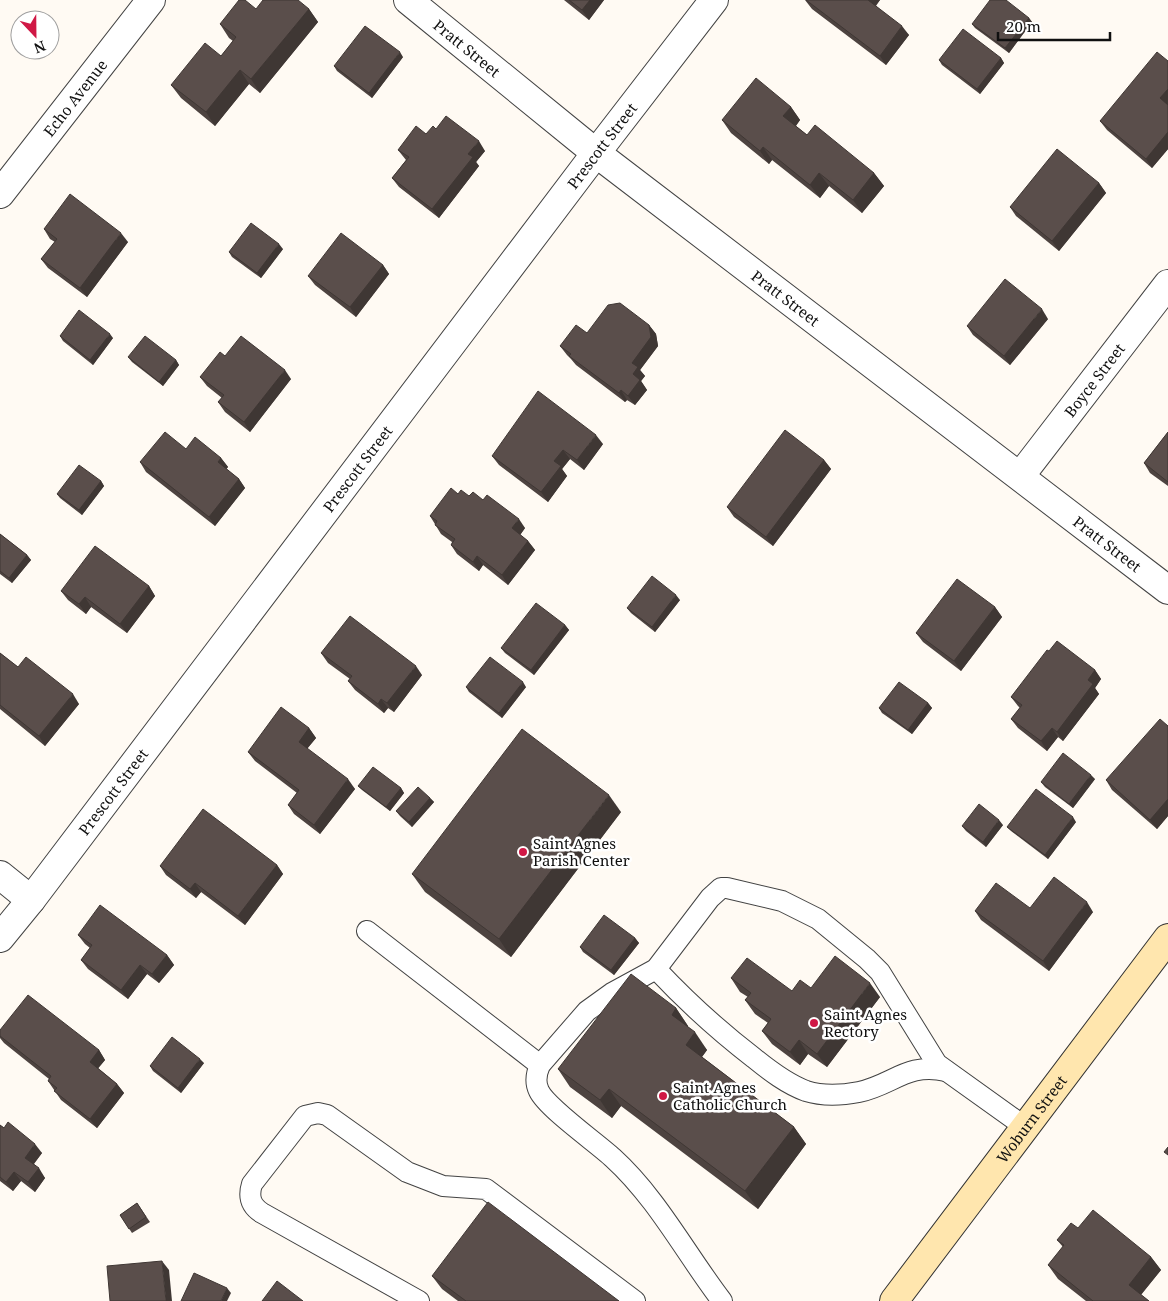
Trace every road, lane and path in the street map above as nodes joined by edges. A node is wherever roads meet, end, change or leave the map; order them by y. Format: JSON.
{"nodes":[{"id":1,"x":151,"y":0,"type":"edge"},
{"id":2,"x":408,"y":0,"type":"edge"},
{"id":3,"x":714,"y":0,"type":"edge"},
{"id":4,"x":596,"y":153,"type":"junction"},
{"id":5,"x":0,"y":194,"type":"edge"},
{"id":6,"x":1168,"y":284,"type":"edge"},
{"id":7,"x":1021,"y":475,"type":"junction"},
{"id":8,"x":1168,"y":590,"type":"edge"},
{"id":9,"x":0,"y":874,"type":"edge"},
{"id":10,"x":31,"y":900,"type":"junction"},
{"id":11,"x":367,"y":931,"type":"dead end"},
{"id":12,"x":0,"y":938,"type":"edge"},
{"id":13,"x":1168,"y":938,"type":"edge"},
{"id":14,"x":656,"y":969,"type":"junction"},
{"id":15,"x":540,"y":1066,"type":"junction"},
{"id":16,"x":946,"y":1071,"type":"junction"},
{"id":17,"x":1025,"y":1127,"type":"junction"},
{"id":18,"x":419,"y":1301,"type":"edge"},
{"id":19,"x":636,"y":1301,"type":"edge"},
{"id":20,"x":722,"y":1301,"type":"edge"},
{"id":21,"x":894,"y":1301,"type":"edge"}],
"edges":[{"from":1,"to":5,"type":"street","name":"Echo Avenue"},
{"from":2,"to":4,"type":"street","name":"Pratt Street"},
{"from":3,"to":4,"type":"street","name":"Prescott Street"},
{"from":4,"to":7,"type":"street","name":"Pratt Street"},
{"from":4,"to":10,"type":"street","name":"Prescott Street"},
{"from":6,"to":7,"type":"street","name":"Boyce Street"},
{"from":7,"to":8,"type":"street","name":"Pratt Street"},
{"from":9,"to":10,"type":"street"},
{"from":10,"to":12,"type":"street","name":"Prescott Street"},
{"from":11,"to":15,"type":"lane"},
{"from":13,"to":17,"type":"street","name":"Woburn Street"},
{"from":14,"to":15,"type":"lane"},
{"from":14,"to":16,"type":"lane"},
{"from":14,"to":16,"type":"lane"},
{"from":15,"to":20,"type":"lane"},
{"from":16,"to":17,"type":"lane"},
{"from":17,"to":21,"type":"street","name":"Woburn Street"},
{"from":18,"to":19,"type":"lane"}]}
